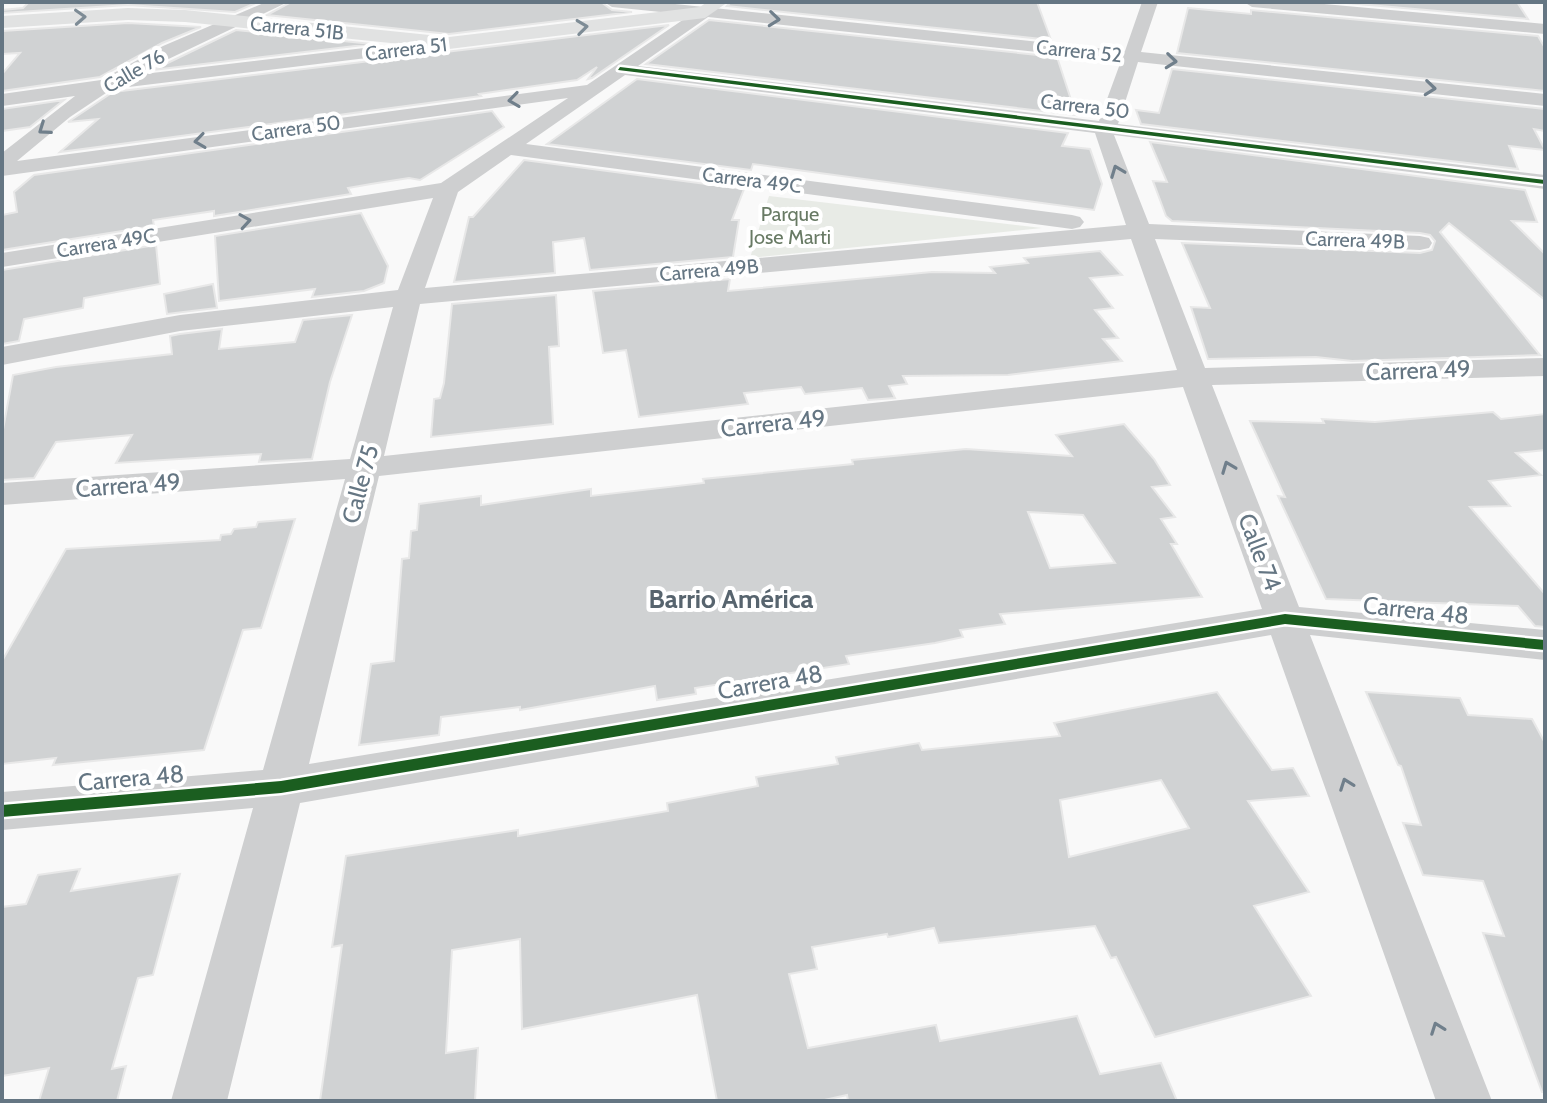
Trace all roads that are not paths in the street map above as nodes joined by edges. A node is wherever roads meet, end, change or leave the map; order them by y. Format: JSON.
{"nodes":[{"id":1,"x":280,"y":2,"type":"edge"},
{"id":2,"x":612,"y":2,"type":"edge"},
{"id":3,"x":1150,"y":2,"type":"edge"},
{"id":4,"x":1252,"y":2,"type":"edge"},
{"id":5,"x":712,"y":7,"type":"edge"},
{"id":6,"x":652,"y":18,"type":"junction"},
{"id":7,"x":232,"y":21,"type":"junction"},
{"id":8,"x":2,"y":22,"type":"edge"},
{"id":9,"x":679,"y":28,"type":"junction"},
{"id":10,"x":1545,"y":29,"type":"edge"},
{"id":11,"x":401,"y":39,"type":"junction"},
{"id":12,"x":449,"y":43,"type":"junction"},
{"id":13,"x":380,"y":52,"type":"junction"},
{"id":14,"x":1130,"y":56,"type":"junction"},
{"id":15,"x":620,"y":69,"type":"junction"},
{"id":16,"x":108,"y":84,"type":"junction"},
{"id":17,"x":2,"y":87,"type":"edge"},
{"id":18,"x":591,"y":89,"type":"junction"},
{"id":19,"x":2,"y":100,"type":"edge"},
{"id":20,"x":1545,"y":100,"type":"edge"},
{"id":21,"x":1104,"y":128,"type":"junction"},
{"id":22,"x":507,"y":148,"type":"junction"},
{"id":23,"x":2,"y":167,"type":"edge"},
{"id":24,"x":1545,"y":182,"type":"edge"},
{"id":25,"x":448,"y":189,"type":"junction"},
{"id":26,"x":1140,"y":231,"type":"junction"},
{"id":27,"x":1420,"y":243,"type":"dead end"},
{"id":28,"x":2,"y":260,"type":"edge"},
{"id":29,"x":409,"y":297,"type":"junction"},
{"id":30,"x":2,"y":356,"type":"edge"},
{"id":31,"x":1545,"y":367,"type":"edge"},
{"id":32,"x":1194,"y":377,"type":"junction"},
{"id":33,"x":364,"y":468,"type":"junction"},
{"id":34,"x":2,"y":494,"type":"edge"},
{"id":35,"x":1285,"y":619,"type":"junction"},
{"id":36,"x":1545,"y":645,"type":"edge"},
{"id":37,"x":281,"y":787,"type":"junction"},
{"id":38,"x":2,"y":811,"type":"edge"},
{"id":39,"x":199,"y":1101,"type":"edge"},
{"id":40,"x":1464,"y":1101,"type":"edge"}],
"edges":[{"from":1,"to":7,"type":"street","name":"Calle 76"},
{"from":2,"to":5,"type":"street","name":"Carrera 52"},
{"from":3,"to":14,"type":"street"},
{"from":4,"to":10,"type":"street"},
{"from":5,"to":6,"type":"main road","name":"Carrera 51"},
{"from":5,"to":9,"type":"street"},
{"from":5,"to":14,"type":"street","name":"Carrera 52","one_way":true},
{"from":6,"to":9,"type":"main road"},
{"from":12,"to":6,"type":"main road","name":"Carrera 51","one_way":true},
{"from":8,"to":7,"type":"main road","name":"Carrera 51B","one_way":true},
{"from":7,"to":11,"type":"main road","name":"Carrera 51B"},
{"from":7,"to":16,"type":"street","name":"Calle 76"},
{"from":9,"to":15,"type":"street"},
{"from":11,"to":12,"type":"main road","name":"Carrera 51B"},
{"from":11,"to":13,"type":"main road"},
{"from":12,"to":13,"type":"street","name":"Carrera 51"},
{"from":13,"to":16,"type":"street","name":"Carrera 51"},
{"from":14,"to":20,"type":"street","name":"Carrera 52","one_way":true},
{"from":14,"to":21,"type":"street"},
{"from":15,"to":18,"type":"street"},
{"from":15,"to":21,"type":"street","name":"Carrera 50"},
{"from":16,"to":17,"type":"street","name":"Carrera 51"},
{"from":16,"to":19,"type":"street","name":"Carrera 51"},
{"from":16,"to":23,"type":"street","name":"Calle 76","one_way":true},
{"from":18,"to":22,"type":"street"},
{"from":18,"to":23,"type":"street","name":"Carrera 50","one_way":true},
{"from":21,"to":24,"type":"street","name":"Carrera 50"},
{"from":26,"to":21,"type":"street","name":"Calle 74","one_way":true},
{"from":22,"to":25,"type":"street"},
{"from":22,"to":26,"type":"street","name":"Carrera 49C"},
{"from":28,"to":25,"type":"street","name":"Carrera 49C","one_way":true},
{"from":25,"to":29,"type":"street","name":"Calle 75"},
{"from":26,"to":27,"type":"street","name":"Carrera 49B"},
{"from":26,"to":29,"type":"street","name":"Carrera 49B"},
{"from":26,"to":32,"type":"street","name":"Calle 74"},
{"from":29,"to":30,"type":"street","name":"Carrera 49B"},
{"from":29,"to":33,"type":"street","name":"Calle 75"},
{"from":31,"to":32,"type":"street","name":"Carrera 49"},
{"from":32,"to":33,"type":"street","name":"Carrera 49"},
{"from":35,"to":32,"type":"street","name":"Calle 74","one_way":true},
{"from":33,"to":34,"type":"street","name":"Carrera 49"},
{"from":33,"to":37,"type":"street","name":"Calle 75"},
{"from":35,"to":36,"type":"street","name":"Carrera 48"},
{"from":35,"to":37,"type":"street","name":"Carrera 48"},
{"from":40,"to":35,"type":"street","name":"Calle 74","one_way":true},
{"from":37,"to":38,"type":"street","name":"Carrera 48"},
{"from":37,"to":39,"type":"street","name":"Calle 75"}]}
